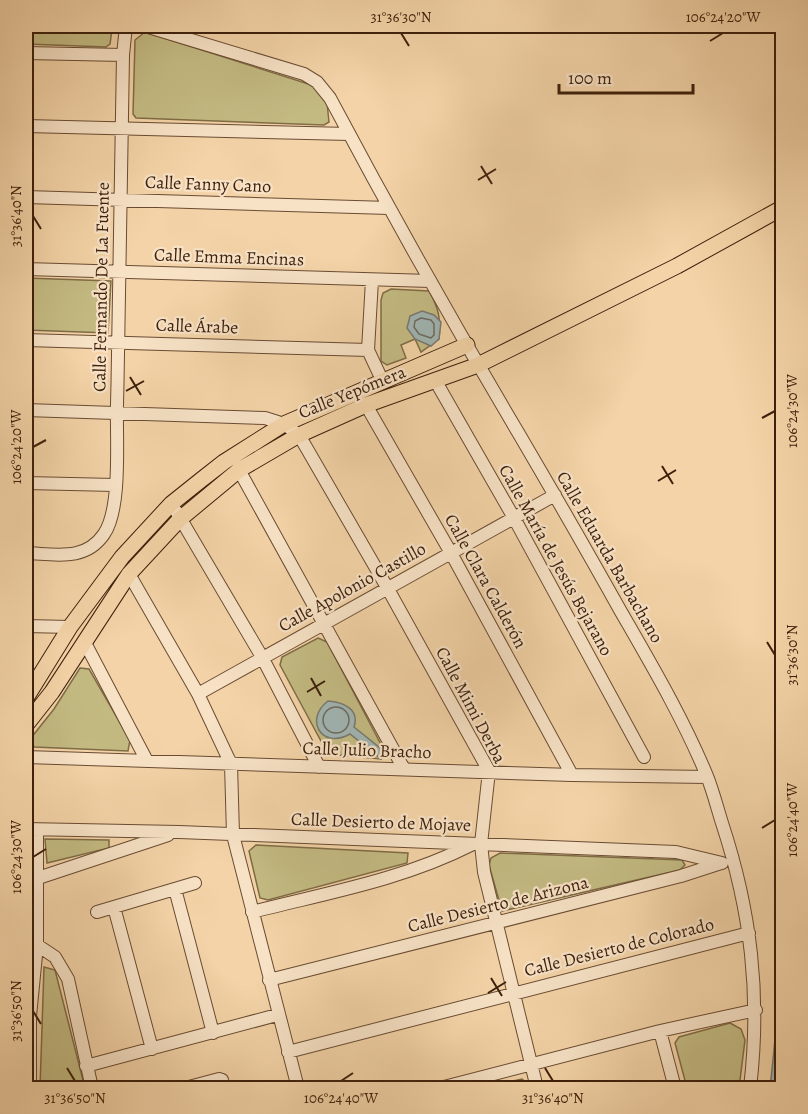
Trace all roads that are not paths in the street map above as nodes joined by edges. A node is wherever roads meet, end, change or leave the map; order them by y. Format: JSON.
{"nodes":[{"id":1,"x":126,"y":26,"type":"edge"},
{"id":2,"x":145,"y":26,"type":"edge"},
{"id":3,"x":26,"y":53,"type":"edge"},
{"id":4,"x":123,"y":55,"type":"junction"},
{"id":5,"x":26,"y":126,"type":"edge"},
{"id":6,"x":121,"y":128,"type":"junction"},
{"id":7,"x":349,"y":134,"type":"junction"},
{"id":8,"x":26,"y":197,"type":"edge"},
{"id":9,"x":120,"y":200,"type":"junction"},
{"id":10,"x":390,"y":208,"type":"junction"},
{"id":11,"x":783,"y":208,"type":"edge"},
{"id":12,"x":26,"y":269,"type":"edge"},
{"id":13,"x":120,"y":271,"type":"junction"},
{"id":14,"x":372,"y":280,"type":"junction"},
{"id":15,"x":430,"y":280,"type":"junction"},
{"id":16,"x":26,"y":340,"type":"edge"},
{"id":17,"x":119,"y":342,"type":"junction"},
{"id":18,"x":466,"y":345,"type":"junction"},
{"id":19,"x":368,"y":350,"type":"junction"},
{"id":20,"x":478,"y":365,"type":"junction"},
{"id":21,"x":435,"y":380,"type":"junction"},
{"id":22,"x":383,"y":382,"type":"junction"},
{"id":23,"x":366,"y":405,"type":"junction"},
{"id":24,"x":26,"y":410,"type":"edge"},
{"id":25,"x":117,"y":412,"type":"junction"},
{"id":26,"x":284,"y":424,"type":"junction"},
{"id":27,"x":299,"y":435,"type":"junction"},
{"id":28,"x":239,"y":470,"type":"junction"},
{"id":29,"x":26,"y":483,"type":"edge"},
{"id":30,"x":116,"y":485,"type":"junction"},
{"id":31,"x":555,"y":495,"type":"junction"},
{"id":32,"x":171,"y":504,"type":"junction"},
{"id":33,"x":513,"y":518,"type":"junction"},
{"id":34,"x":180,"y":519,"type":"junction"},
{"id":35,"x":26,"y":553,"type":"edge"},
{"id":36,"x":451,"y":553,"type":"junction"},
{"id":37,"x":129,"y":574,"type":"junction"},
{"id":38,"x":388,"y":588,"type":"junction"},
{"id":39,"x":325,"y":624,"type":"junction"},
{"id":40,"x":26,"y":626,"type":"edge"},
{"id":41,"x":70,"y":627,"type":"junction"},
{"id":42,"x":84,"y":641,"type":"junction"},
{"id":43,"x":262,"y":657,"type":"junction"},
{"id":44,"x":198,"y":694,"type":"junction"},
{"id":45,"x":26,"y":698,"type":"edge"},
{"id":46,"x":26,"y":724,"type":"edge"},
{"id":47,"x":26,"y":757,"type":"edge"},
{"id":48,"x":644,"y":758,"type":"dead end"},
{"id":49,"x":147,"y":761,"type":"junction"},
{"id":50,"x":231,"y":764,"type":"junction"},
{"id":51,"x":319,"y":767,"type":"junction"},
{"id":52,"x":404,"y":769,"type":"junction"},
{"id":53,"x":489,"y":771,"type":"junction"},
{"id":54,"x":572,"y":775,"type":"junction"},
{"id":55,"x":707,"y":777,"type":"junction"},
{"id":56,"x":31,"y":830,"type":"edge"},
{"id":57,"x":179,"y":832,"type":"junction"},
{"id":58,"x":233,"y":835,"type":"junction"},
{"id":59,"x":477,"y":844,"type":"junction"},
{"id":60,"x":728,"y":861,"type":"junction"},
{"id":61,"x":38,"y":878,"type":"junction"},
{"id":62,"x":195,"y":883,"type":"dead end"},
{"id":63,"x":175,"y":889,"type":"junction"},
{"id":64,"x":114,"y":907,"type":"junction"},
{"id":65,"x":97,"y":912,"type":"dead end"},
{"id":66,"x":252,"y":912,"type":"junction"},
{"id":67,"x":495,"y":924,"type":"junction"},
{"id":68,"x":749,"y":933,"type":"junction"},
{"id":69,"x":37,"y":945,"type":"junction"},
{"id":70,"x":269,"y":980,"type":"junction"},
{"id":71,"x":514,"y":993,"type":"junction"},
{"id":72,"x":756,"y":1010,"type":"junction"},
{"id":73,"x":278,"y":1015,"type":"junction"},
{"id":74,"x":28,"y":1016,"type":"edge"},
{"id":75,"x":660,"y":1031,"type":"junction"},
{"id":76,"x":213,"y":1033,"type":"junction"},
{"id":77,"x":152,"y":1049,"type":"junction"},
{"id":78,"x":288,"y":1052,"type":"junction"},
{"id":79,"x":532,"y":1065,"type":"junction"},
{"id":80,"x":86,"y":1066,"type":"junction"},
{"id":81,"x":223,"y":1084,"type":"edge"},
{"id":82,"x":30,"y":1089,"type":"edge"},
{"id":83,"x":92,"y":1089,"type":"edge"},
{"id":84,"x":185,"y":1089,"type":"edge"},
{"id":85,"x":298,"y":1089,"type":"edge"},
{"id":86,"x":440,"y":1089,"type":"edge"},
{"id":87,"x":537,"y":1089,"type":"edge"},
{"id":88,"x":675,"y":1089,"type":"edge"},
{"id":89,"x":750,"y":1089,"type":"edge"}],
"edges":[{"from":1,"to":4,"type":"street","name":"Calle Fernando De La Fuente"},
{"from":2,"to":7,"type":"street","name":"Calle Eduarda Barbachano"},
{"from":3,"to":4,"type":"street"},
{"from":4,"to":6,"type":"street","name":"Calle Fernando De La Fuente"},
{"from":5,"to":6,"type":"street"},
{"from":6,"to":7,"type":"street"},
{"from":6,"to":9,"type":"street","name":"Calle Fernando De La Fuente"},
{"from":7,"to":10,"type":"street","name":"Calle Eduarda Barbachano"},
{"from":8,"to":9,"type":"street","name":"Calle Fanny Cano"},
{"from":9,"to":10,"type":"street","name":"Calle Fanny Cano"},
{"from":9,"to":13,"type":"street","name":"Calle Fernando De La Fuente"},
{"from":10,"to":15,"type":"street","name":"Calle Eduarda Barbachano"},
{"from":11,"to":20,"type":"main road","name":"Calle Yepómera"},
{"from":12,"to":13,"type":"street","name":"Calle Emma Encinas"},
{"from":13,"to":14,"type":"street","name":"Calle Emma Encinas"},
{"from":13,"to":17,"type":"street","name":"Calle Fernando De La Fuente"},
{"from":14,"to":15,"type":"street","name":"Calle Emma Encinas"},
{"from":14,"to":19,"type":"street"},
{"from":15,"to":18,"type":"street","name":"Calle Eduarda Barbachano"},
{"from":16,"to":17,"type":"street","name":"Calle Árabe"},
{"from":17,"to":19,"type":"street","name":"Calle Árabe"},
{"from":17,"to":25,"type":"street","name":"Calle Fernando De La Fuente"},
{"from":18,"to":20,"type":"street","name":"Calle Eduarda Barbachano"},
{"from":18,"to":22,"type":"main road","name":"Calle Yepómera"},
{"from":19,"to":22,"type":"street"},
{"from":20,"to":21,"type":"main road","name":"Calle Yepómera"},
{"from":20,"to":31,"type":"street","name":"Calle Eduarda Barbachano"},
{"from":21,"to":23,"type":"main road","name":"Calle Yepómera"},
{"from":21,"to":33,"type":"street","name":"Calle María de Jesús Bejarano"},
{"from":22,"to":26,"type":"main road","name":"Calle Yepómera"},
{"from":23,"to":27,"type":"main road","name":"Calle Yepómera"},
{"from":23,"to":36,"type":"street","name":"Calle Clara Calderón"},
{"from":24,"to":25,"type":"street"},
{"from":25,"to":26,"type":"street"},
{"from":25,"to":30,"type":"street","name":"Calle Fernando De La Fuente"},
{"from":26,"to":27,"type":"street"},
{"from":26,"to":32,"type":"main road","name":"Calle Yepómera"},
{"from":27,"to":28,"type":"main road","name":"Calle Yepómera"},
{"from":27,"to":38,"type":"street","name":"Calle Mimi Derba"},
{"from":28,"to":34,"type":"main road","name":"Calle Yepómera"},
{"from":28,"to":39,"type":"street"},
{"from":29,"to":30,"type":"street"},
{"from":30,"to":35,"type":"street","name":"Calle Fernando De La Fuente"},
{"from":31,"to":33,"type":"street","name":"Calle Apolonio Castillo"},
{"from":31,"to":55,"type":"street","name":"Calle Eduarda Barbachano"},
{"from":32,"to":34,"type":"street"},
{"from":32,"to":41,"type":"main road","name":"Calle Yepómera"},
{"from":33,"to":36,"type":"street","name":"Calle Apolonio Castillo"},
{"from":33,"to":48,"type":"street","name":"Calle María de Jesús Bejarano"},
{"from":34,"to":37,"type":"main road","name":"Calle Yepómera"},
{"from":34,"to":43,"type":"street"},
{"from":36,"to":38,"type":"street","name":"Calle Apolonio Castillo"},
{"from":36,"to":54,"type":"street","name":"Calle Clara Calderón"},
{"from":37,"to":42,"type":"main road","name":"Calle Yepómera"},
{"from":37,"to":44,"type":"street"},
{"from":38,"to":39,"type":"street","name":"Calle Apolonio Castillo"},
{"from":38,"to":53,"type":"street","name":"Calle Mimi Derba"},
{"from":39,"to":43,"type":"street","name":"Calle Apolonio Castillo"},
{"from":39,"to":52,"type":"street"},
{"from":40,"to":41,"type":"street"},
{"from":41,"to":45,"type":"main road","name":"Calle Yepómera"},
{"from":42,"to":46,"type":"main road","name":"Calle Yepómera"},
{"from":42,"to":49,"type":"street"},
{"from":43,"to":44,"type":"street","name":"Calle Apolonio Castillo"},
{"from":43,"to":51,"type":"street"},
{"from":44,"to":50,"type":"street"},
{"from":47,"to":49,"type":"street","name":"Calle Julio Bracho"},
{"from":49,"to":50,"type":"street","name":"Calle Julio Bracho"},
{"from":50,"to":51,"type":"street","name":"Calle Julio Bracho"},
{"from":50,"to":58,"type":"street"},
{"from":51,"to":52,"type":"street","name":"Calle Julio Bracho"},
{"from":52,"to":53,"type":"street","name":"Calle Julio Bracho"},
{"from":53,"to":54,"type":"street","name":"Calle Julio Bracho"},
{"from":53,"to":59,"type":"street","name":"Calle Mimi Derba"},
{"from":54,"to":55,"type":"street","name":"Calle Julio Bracho"},
{"from":55,"to":60,"type":"street","name":"Calle Eduarda Barbachano"},
{"from":56,"to":57,"type":"street","name":"Calle Desierto de Mojave"},
{"from":56,"to":61,"type":"street"},
{"from":57,"to":58,"type":"street","name":"Calle Desierto de Mojave"},
{"from":57,"to":61,"type":"street"},
{"from":58,"to":59,"type":"street","name":"Calle Desierto de Mojave"},
{"from":58,"to":66,"type":"street"},
{"from":59,"to":60,"type":"street","name":"Calle Desierto de Mojave"},
{"from":59,"to":66,"type":"street"},
{"from":59,"to":67,"type":"street","name":"Calle Mimi Derba"},
{"from":60,"to":67,"type":"street","name":"Calle Desierto de Arizona"},
{"from":60,"to":68,"type":"street","name":"Calle Eduarda Barbachano"},
{"from":61,"to":69,"type":"street"},
{"from":62,"to":63,"type":"street"},
{"from":63,"to":64,"type":"street"},
{"from":63,"to":76,"type":"street"},
{"from":64,"to":65,"type":"street"},
{"from":64,"to":77,"type":"street"},
{"from":66,"to":70,"type":"street"},
{"from":67,"to":70,"type":"street","name":"Calle Desierto de Arizona"},
{"from":67,"to":71,"type":"street","name":"Calle Mimi Derba"},
{"from":68,"to":71,"type":"street","name":"Calle Desierto de Colorado"},
{"from":68,"to":72,"type":"street","name":"Calle Eduarda Barbachano"},
{"from":69,"to":74,"type":"street"},
{"from":69,"to":80,"type":"street"},
{"from":70,"to":73,"type":"street"},
{"from":71,"to":78,"type":"street","name":"Calle Desierto de Colorado"},
{"from":71,"to":79,"type":"street","name":"Calle Mimi Derba"},
{"from":72,"to":75,"type":"street"},
{"from":72,"to":89,"type":"street","name":"Calle Eduarda Barbachano"},
{"from":73,"to":76,"type":"street"},
{"from":73,"to":78,"type":"street"},
{"from":74,"to":82,"type":"street"},
{"from":75,"to":79,"type":"street"},
{"from":75,"to":88,"type":"street"},
{"from":76,"to":77,"type":"street"},
{"from":77,"to":80,"type":"street"},
{"from":78,"to":85,"type":"street"},
{"from":79,"to":86,"type":"street"},
{"from":79,"to":87,"type":"street","name":"Calle Mimi Derba"},
{"from":80,"to":83,"type":"street"},
{"from":81,"to":84,"type":"street"}]}
